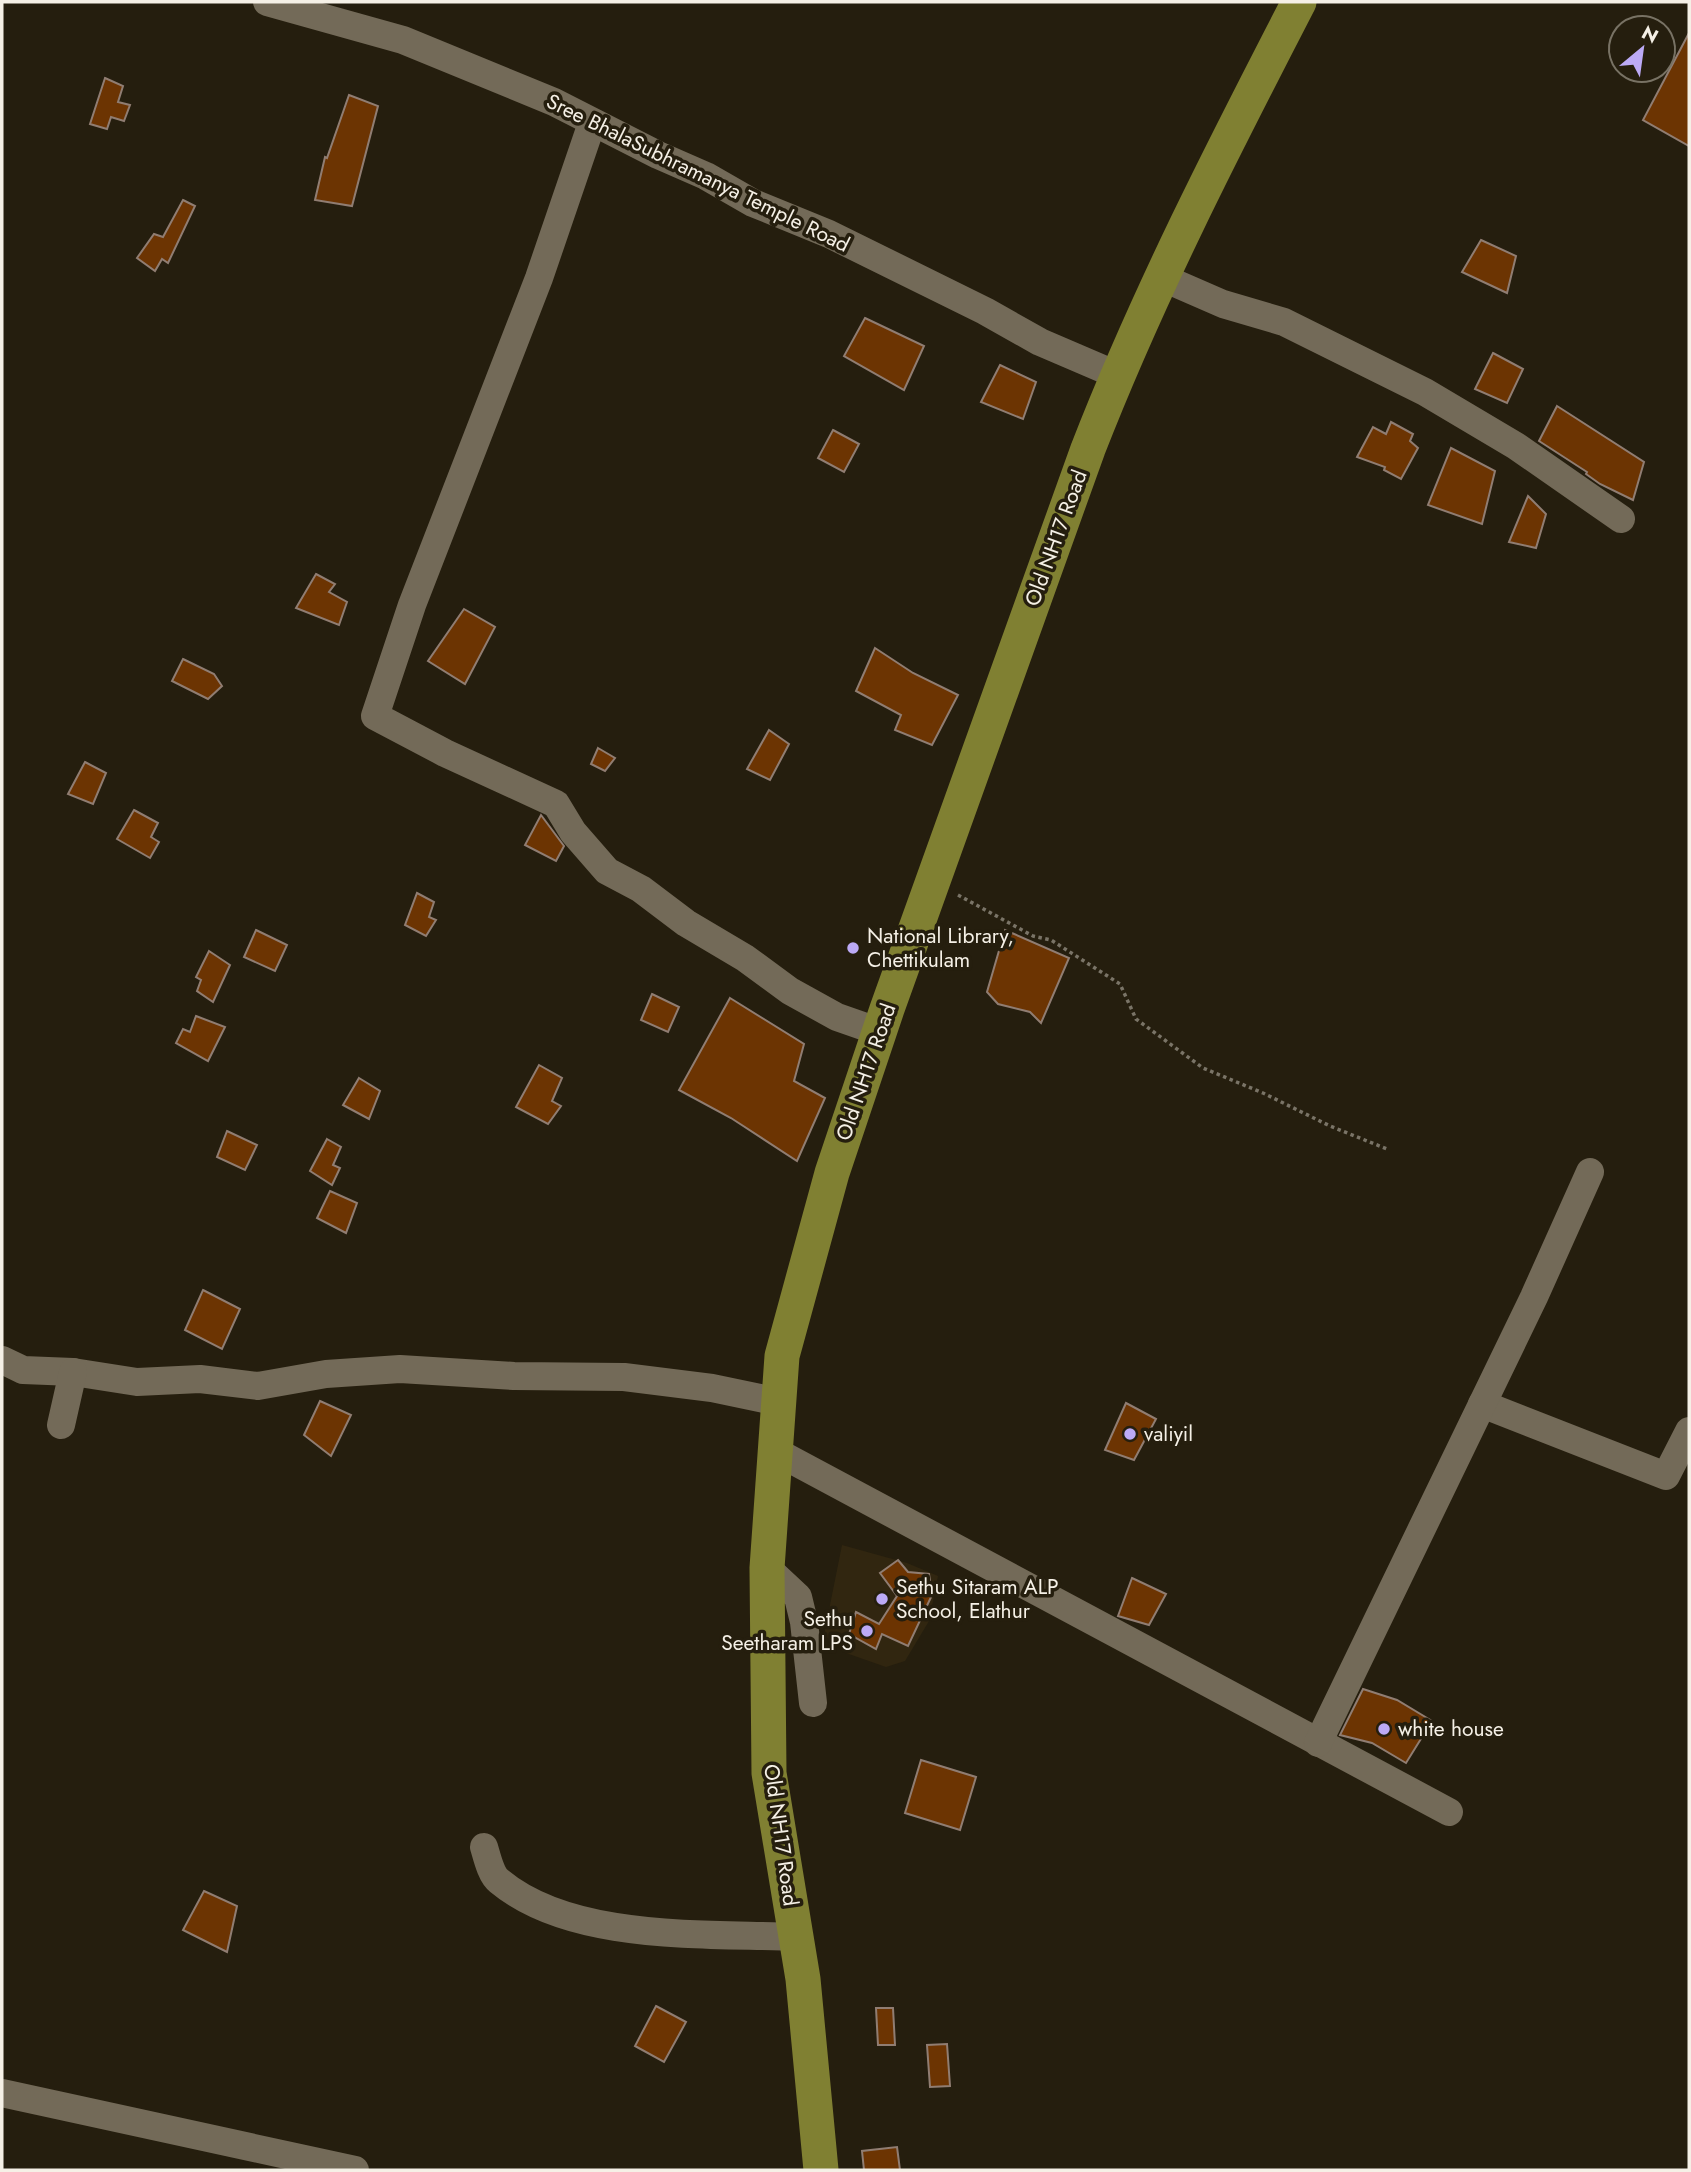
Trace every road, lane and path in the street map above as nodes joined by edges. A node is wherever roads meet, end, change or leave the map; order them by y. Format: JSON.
{"nodes":[{"id":1,"x":267,"y":2,"type":"edge"},
{"id":2,"x":1299,"y":2,"type":"edge"},
{"id":3,"x":592,"y":123,"type":"junction"},
{"id":4,"x":1161,"y":277,"type":"junction"},
{"id":5,"x":1117,"y":375,"type":"junction"},
{"id":6,"x":1620,"y":519,"type":"dead end"},
{"id":7,"x":950,"y":891,"type":"dead end"},
{"id":8,"x":880,"y":1032,"type":"junction"},
{"id":9,"x":1387,"y":1149,"type":"dead end"},
{"id":10,"x":1590,"y":1172,"type":"dead end"},
{"id":11,"x":2,"y":1360,"type":"edge"},
{"id":12,"x":73,"y":1372,"type":"junction"},
{"id":13,"x":779,"y":1402,"type":"junction"},
{"id":14,"x":1482,"y":1404,"type":"junction"},
{"id":15,"x":61,"y":1425,"type":"dead end"},
{"id":16,"x":1689,"y":1431,"type":"edge"},
{"id":17,"x":775,"y":1451,"type":"junction"},
{"id":18,"x":768,"y":1569,"type":"junction"},
{"id":19,"x":813,"y":1703,"type":"dead end"},
{"id":20,"x":1318,"y":1743,"type":"junction"},
{"id":21,"x":1449,"y":1812,"type":"dead end"},
{"id":22,"x":484,"y":1847,"type":"dead end"},
{"id":23,"x":797,"y":1937,"type":"junction"},
{"id":24,"x":2,"y":2093,"type":"edge"},
{"id":25,"x":355,"y":2170,"type":"edge"},
{"id":26,"x":821,"y":2170,"type":"edge"}],
"edges":[{"from":1,"to":3,"type":"street","name":"Sree BhalaSubhramanya Temple Road"},
{"from":2,"to":4,"type":"main road","name":"Old NH17 Road"},
{"from":3,"to":5,"type":"street","name":"Sree BhalaSubhramanya Temple Road"},
{"from":3,"to":8,"type":"street"},
{"from":4,"to":5,"type":"main road","name":"Old NH17 Road"},
{"from":4,"to":6,"type":"street"},
{"from":5,"to":8,"type":"main road","name":"Old NH17 Road"},
{"from":7,"to":9,"type":"path"},
{"from":8,"to":13,"type":"main road","name":"Old NH17 Road"},
{"from":10,"to":14,"type":"street"},
{"from":11,"to":12,"type":"street"},
{"from":12,"to":13,"type":"street"},
{"from":12,"to":15,"type":"street"},
{"from":13,"to":17,"type":"main road","name":"Old NH17 Road"},
{"from":14,"to":16,"type":"street"},
{"from":14,"to":20,"type":"street"},
{"from":17,"to":18,"type":"main road","name":"Old NH17 Road"},
{"from":17,"to":20,"type":"street"},
{"from":18,"to":19,"type":"street"},
{"from":18,"to":23,"type":"main road","name":"Old NH17 Road"},
{"from":20,"to":21,"type":"street"},
{"from":22,"to":23,"type":"street"},
{"from":23,"to":26,"type":"main road","name":"Old NH17 Road"},
{"from":24,"to":25,"type":"street"}]}
